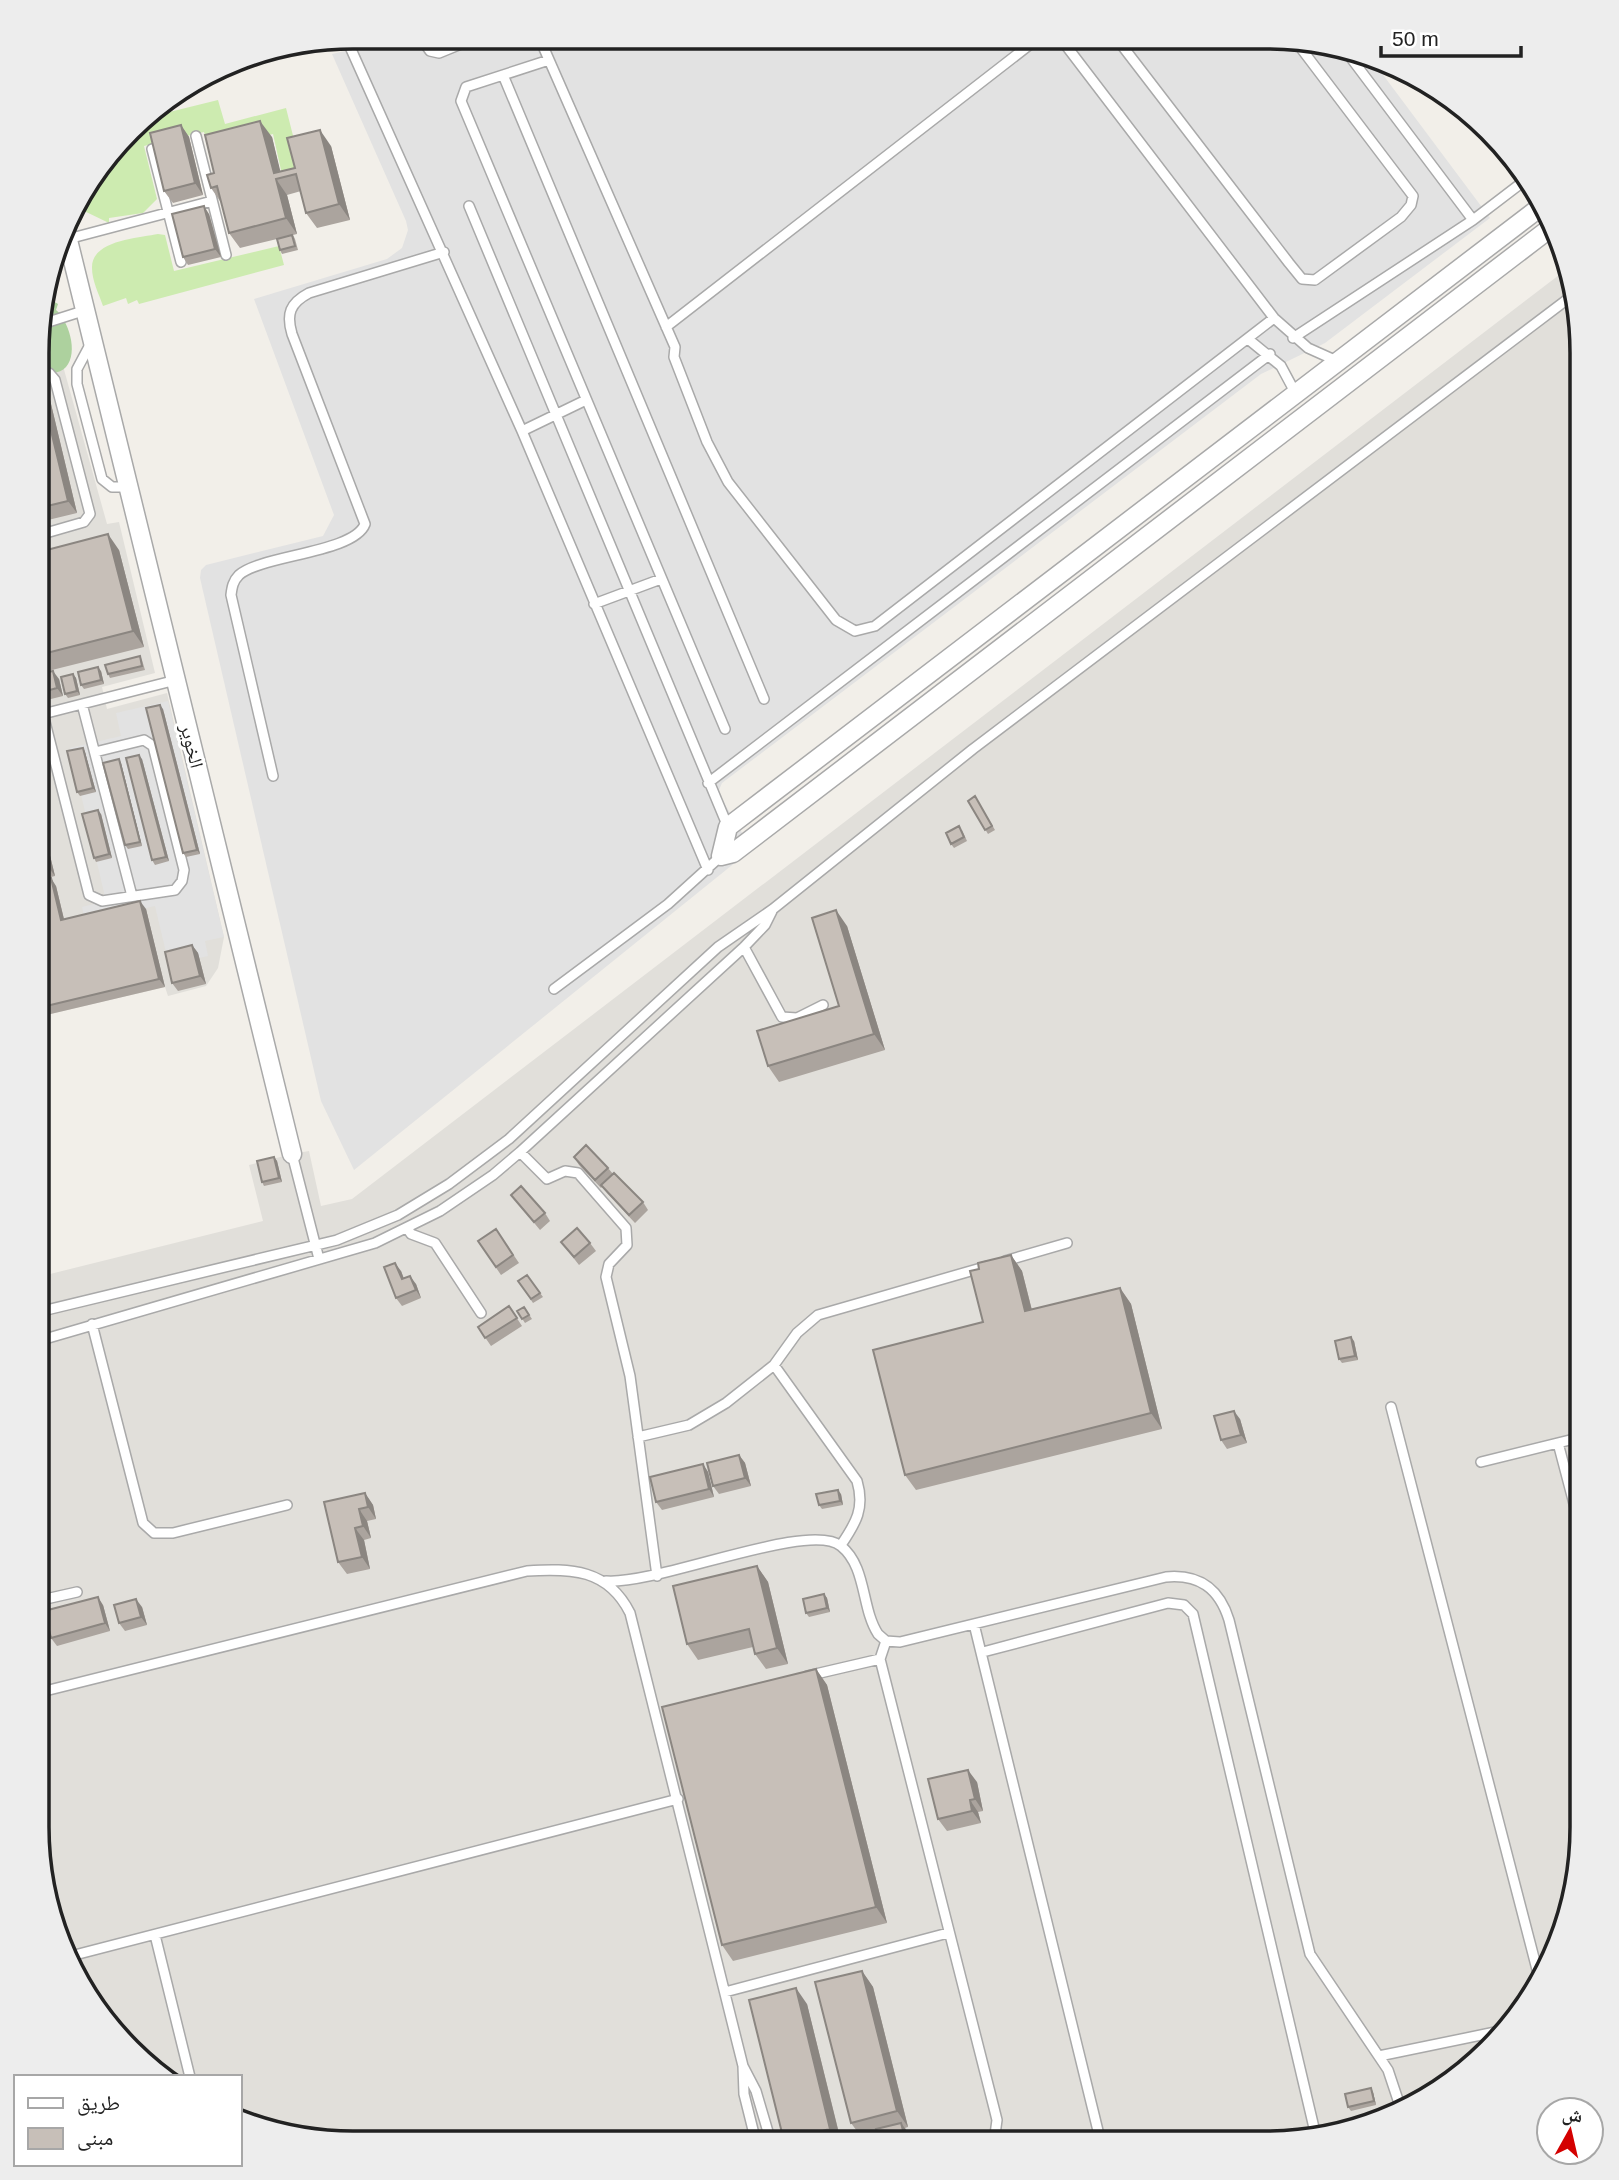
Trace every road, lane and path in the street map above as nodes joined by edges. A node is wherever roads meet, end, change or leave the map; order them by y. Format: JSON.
{"nodes":[{"id":1,"x":351,"y":49,"type":"edge"},
{"id":2,"x":429,"y":49,"type":"edge"},
{"id":3,"x":449,"y":49,"type":"edge"},
{"id":4,"x":544,"y":49,"type":"edge"},
{"id":5,"x":1024,"y":49,"type":"edge"},
{"id":6,"x":1069,"y":49,"type":"edge"},
{"id":7,"x":1125,"y":49,"type":"edge"},
{"id":8,"x":1303,"y":52,"type":"edge"},
{"id":9,"x":549,"y":60,"type":"junction"},
{"id":10,"x":1354,"y":62,"type":"edge"},
{"id":11,"x":503,"y":75,"type":"junction"},
{"id":12,"x":196,"y":136,"type":"dead end"},
{"id":13,"x":152,"y":149,"type":"edge"},
{"id":14,"x":1519,"y":185,"type":"edge"},
{"id":15,"x":212,"y":201,"type":"junction"},
{"id":16,"x":469,"y":206,"type":"dead end"},
{"id":17,"x":1535,"y":211,"type":"edge"},
{"id":18,"x":169,"y":214,"type":"junction"},
{"id":19,"x":1473,"y":220,"type":"junction"},
{"id":20,"x":1545,"y":232,"type":"edge"},
{"id":21,"x":73,"y":235,"type":"edge"},
{"id":22,"x":69,"y":244,"type":"edge"},
{"id":23,"x":444,"y":252,"type":"junction"},
{"id":24,"x":226,"y":255,"type":"dead end"},
{"id":25,"x":181,"y":262,"type":"edge"},
{"id":26,"x":1565,"y":301,"type":"edge"},
{"id":27,"x":86,"y":310,"type":"junction"},
{"id":28,"x":1274,"y":318,"type":"junction"},
{"id":29,"x":51,"y":321,"type":"edge"},
{"id":30,"x":666,"y":327,"type":"junction"},
{"id":31,"x":1293,"y":338,"type":"junction"},
{"id":32,"x":1248,"y":339,"type":"junction"},
{"id":33,"x":93,"y":340,"type":"junction"},
{"id":34,"x":1270,"y":354,"type":"junction"},
{"id":35,"x":1333,"y":366,"type":"junction"},
{"id":36,"x":49,"y":373,"type":"edge"},
{"id":37,"x":1341,"y":389,"type":"junction"},
{"id":38,"x":1296,"y":395,"type":"junction"},
{"id":39,"x":586,"y":400,"type":"junction"},
{"id":40,"x":555,"y":415,"type":"junction"},
{"id":41,"x":523,"y":431,"type":"junction"},
{"id":42,"x":130,"y":487,"type":"junction"},
{"id":43,"x":49,"y":532,"type":"edge"},
{"id":44,"x":661,"y":579,"type":"junction"},
{"id":45,"x":629,"y":593,"type":"junction"},
{"id":46,"x":594,"y":604,"type":"junction"},
{"id":47,"x":176,"y":680,"type":"junction"},
{"id":48,"x":764,"y":699,"type":"dead end"},
{"id":49,"x":82,"y":704,"type":"junction"},
{"id":50,"x":49,"y":712,"type":"edge"},
{"id":51,"x":725,"y":729,"type":"dead end"},
{"id":52,"x":49,"y":745,"type":"edge"},
{"id":53,"x":94,"y":752,"type":"junction"},
{"id":54,"x":273,"y":776,"type":"dead end"},
{"id":55,"x":708,"y":783,"type":"junction"},
{"id":56,"x":728,"y":828,"type":"junction"},
{"id":57,"x":720,"y":856,"type":"junction"},
{"id":58,"x":708,"y":870,"type":"junction"},
{"id":59,"x":132,"y":896,"type":"junction"},
{"id":60,"x":773,"y":909,"type":"junction"},
{"id":61,"x":744,"y":947,"type":"junction"},
{"id":62,"x":554,"y":989,"type":"dead end"},
{"id":63,"x":823,"y":1005,"type":"dead end"},
{"id":64,"x":520,"y":1152,"type":"junction"},
{"id":65,"x":292,"y":1154,"type":"joint"},
{"id":66,"x":407,"y":1228,"type":"junction"},
{"id":67,"x":1067,"y":1243,"type":"dead end"},
{"id":68,"x":315,"y":1245,"type":"junction"},
{"id":69,"x":319,"y":1259,"type":"junction"},
{"id":70,"x":49,"y":1309,"type":"edge"},
{"id":71,"x":481,"y":1312,"type":"dead end"},
{"id":72,"x":92,"y":1324,"type":"junction"},
{"id":73,"x":49,"y":1338,"type":"edge"},
{"id":74,"x":774,"y":1365,"type":"junction"},
{"id":75,"x":1391,"y":1407,"type":"dead end"},
{"id":76,"x":638,"y":1437,"type":"junction"},
{"id":77,"x":1570,"y":1440,"type":"edge"},
{"id":78,"x":1558,"y":1443,"type":"junction"},
{"id":79,"x":1481,"y":1462,"type":"dead end"},
{"id":80,"x":1570,"y":1488,"type":"edge"},
{"id":81,"x":287,"y":1505,"type":"dead end"},
{"id":82,"x":841,"y":1545,"type":"junction"},
{"id":83,"x":657,"y":1576,"type":"junction"},
{"id":84,"x":606,"y":1581,"type":"junction"},
{"id":85,"x":77,"y":1592,"type":"dead end"},
{"id":86,"x":49,"y":1598,"type":"edge"},
{"id":87,"x":974,"y":1624,"type":"junction"},
{"id":88,"x":886,"y":1641,"type":"junction"},
{"id":89,"x":983,"y":1652,"type":"junction"},
{"id":90,"x":880,"y":1659,"type":"junction"},
{"id":91,"x":801,"y":1678,"type":"edge"},
{"id":92,"x":49,"y":1690,"type":"edge"},
{"id":93,"x":668,"y":1708,"type":"edge"},
{"id":94,"x":655,"y":1711,"type":"junction"},
{"id":95,"x":678,"y":1799,"type":"junction"},
{"id":96,"x":948,"y":1933,"type":"junction"},
{"id":97,"x":155,"y":1935,"type":"junction"},
{"id":98,"x":77,"y":1954,"type":"edge"},
{"id":99,"x":1536,"y":1966,"type":"edge"},
{"id":100,"x":724,"y":1992,"type":"junction"},
{"id":101,"x":1489,"y":2033,"type":"edge"},
{"id":102,"x":1379,"y":2056,"type":"junction"},
{"id":103,"x":743,"y":2066,"type":"junction"},
{"id":104,"x":190,"y":2075,"type":"edge"},
{"id":105,"x":1399,"y":2100,"type":"edge"},
{"id":106,"x":1314,"y":2127,"type":"edge"},
{"id":107,"x":753,"y":2131,"type":"edge"},
{"id":108,"x":768,"y":2131,"type":"edge"},
{"id":109,"x":996,"y":2131,"type":"edge"},
{"id":110,"x":1098,"y":2131,"type":"edge"}],
"edges":[{"from":1,"to":23,"type":"lane"},
{"from":2,"to":3,"type":"lane"},
{"from":4,"to":9,"type":"lane"},
{"from":5,"to":30,"type":"lane"},
{"from":6,"to":28,"type":"lane"},
{"from":7,"to":8,"type":"lane"},
{"from":9,"to":11,"type":"lane"},
{"from":9,"to":30,"type":"lane"},
{"from":10,"to":19,"type":"lane"},
{"from":11,"to":39,"type":"lane"},
{"from":11,"to":48,"type":"lane"},
{"from":12,"to":15,"type":"lane"},
{"from":13,"to":18,"type":"lane"},
{"from":14,"to":19,"type":"lane"},
{"from":15,"to":18,"type":"lane"},
{"from":15,"to":24,"type":"lane"},
{"from":16,"to":40,"type":"lane"},
{"from":17,"to":35,"type":"street"},
{"from":18,"to":21,"type":"lane"},
{"from":18,"to":25,"type":"lane"},
{"from":19,"to":31,"type":"lane"},
{"from":20,"to":37,"type":"street"},
{"from":22,"to":27,"type":"street","name":"الخوير"},
{"from":23,"to":41,"type":"lane"},
{"from":23,"to":54,"type":"lane"},
{"from":26,"to":60,"type":"lane"},
{"from":27,"to":29,"type":"lane"},
{"from":27,"to":33,"type":"street","name":"الخوير"},
{"from":28,"to":31,"type":"lane"},
{"from":28,"to":32,"type":"lane"},
{"from":30,"to":32,"type":"lane"},
{"from":31,"to":35,"type":"lane"},
{"from":32,"to":34,"type":"lane"},
{"from":33,"to":42,"type":"street","name":"الخوير"},
{"from":33,"to":42,"type":"lane"},
{"from":34,"to":38,"type":"lane"},
{"from":34,"to":55,"type":"lane"},
{"from":35,"to":37,"type":"street"},
{"from":35,"to":38,"type":"street"},
{"from":36,"to":43,"type":"lane"},
{"from":37,"to":57,"type":"street"},
{"from":38,"to":56,"type":"street"},
{"from":39,"to":40,"type":"lane"},
{"from":39,"to":44,"type":"lane"},
{"from":40,"to":41,"type":"lane"},
{"from":40,"to":45,"type":"lane"},
{"from":41,"to":46,"type":"lane"},
{"from":42,"to":47,"type":"street","name":"الخوير"},
{"from":44,"to":45,"type":"lane"},
{"from":44,"to":51,"type":"lane"},
{"from":45,"to":46,"type":"lane"},
{"from":45,"to":55,"type":"lane"},
{"from":46,"to":58,"type":"lane"},
{"from":47,"to":49,"type":"lane"},
{"from":47,"to":65,"type":"street","name":"الخوير"},
{"from":49,"to":50,"type":"lane"},
{"from":49,"to":53,"type":"lane"},
{"from":52,"to":59,"type":"lane"},
{"from":53,"to":59,"type":"lane"},
{"from":53,"to":59,"type":"lane"},
{"from":55,"to":56,"type":"lane"},
{"from":56,"to":57,"type":"street"},
{"from":57,"to":58,"type":"lane"},
{"from":58,"to":62,"type":"lane"},
{"from":60,"to":61,"type":"lane"},
{"from":60,"to":68,"type":"lane"},
{"from":61,"to":63,"type":"lane"},
{"from":61,"to":64,"type":"lane"},
{"from":64,"to":66,"type":"lane"},
{"from":64,"to":76,"type":"lane"},
{"from":65,"to":68,"type":"lane","name":"الخوير"},
{"from":66,"to":69,"type":"lane"},
{"from":66,"to":71,"type":"lane"},
{"from":67,"to":74,"type":"lane"},
{"from":68,"to":69,"type":"lane","name":"الخوير"},
{"from":68,"to":70,"type":"lane"},
{"from":69,"to":72,"type":"lane"},
{"from":72,"to":73,"type":"lane"},
{"from":72,"to":81,"type":"lane"},
{"from":74,"to":76,"type":"lane"},
{"from":74,"to":82,"type":"lane"},
{"from":75,"to":99,"type":"lane"},
{"from":76,"to":83,"type":"lane"},
{"from":77,"to":78,"type":"lane"},
{"from":78,"to":79,"type":"lane"},
{"from":78,"to":80,"type":"lane"},
{"from":82,"to":83,"type":"lane"},
{"from":82,"to":88,"type":"lane"},
{"from":83,"to":84,"type":"lane"},
{"from":84,"to":92,"type":"lane"},
{"from":84,"to":94,"type":"lane"},
{"from":85,"to":86,"type":"lane"},
{"from":87,"to":88,"type":"lane"},
{"from":87,"to":89,"type":"lane"},
{"from":87,"to":102,"type":"lane"},
{"from":88,"to":90,"type":"lane"},
{"from":89,"to":106,"type":"lane"},
{"from":89,"to":110,"type":"lane"},
{"from":90,"to":91,"type":"lane"},
{"from":90,"to":96,"type":"lane"},
{"from":93,"to":94,"type":"lane"},
{"from":94,"to":95,"type":"lane"},
{"from":95,"to":97,"type":"lane"},
{"from":95,"to":100,"type":"lane"},
{"from":96,"to":100,"type":"lane"},
{"from":96,"to":109,"type":"lane"},
{"from":97,"to":98,"type":"lane"},
{"from":97,"to":104,"type":"lane"},
{"from":100,"to":103,"type":"lane"},
{"from":101,"to":102,"type":"lane"},
{"from":102,"to":105,"type":"lane"},
{"from":103,"to":107,"type":"lane"},
{"from":103,"to":108,"type":"lane"}]}
